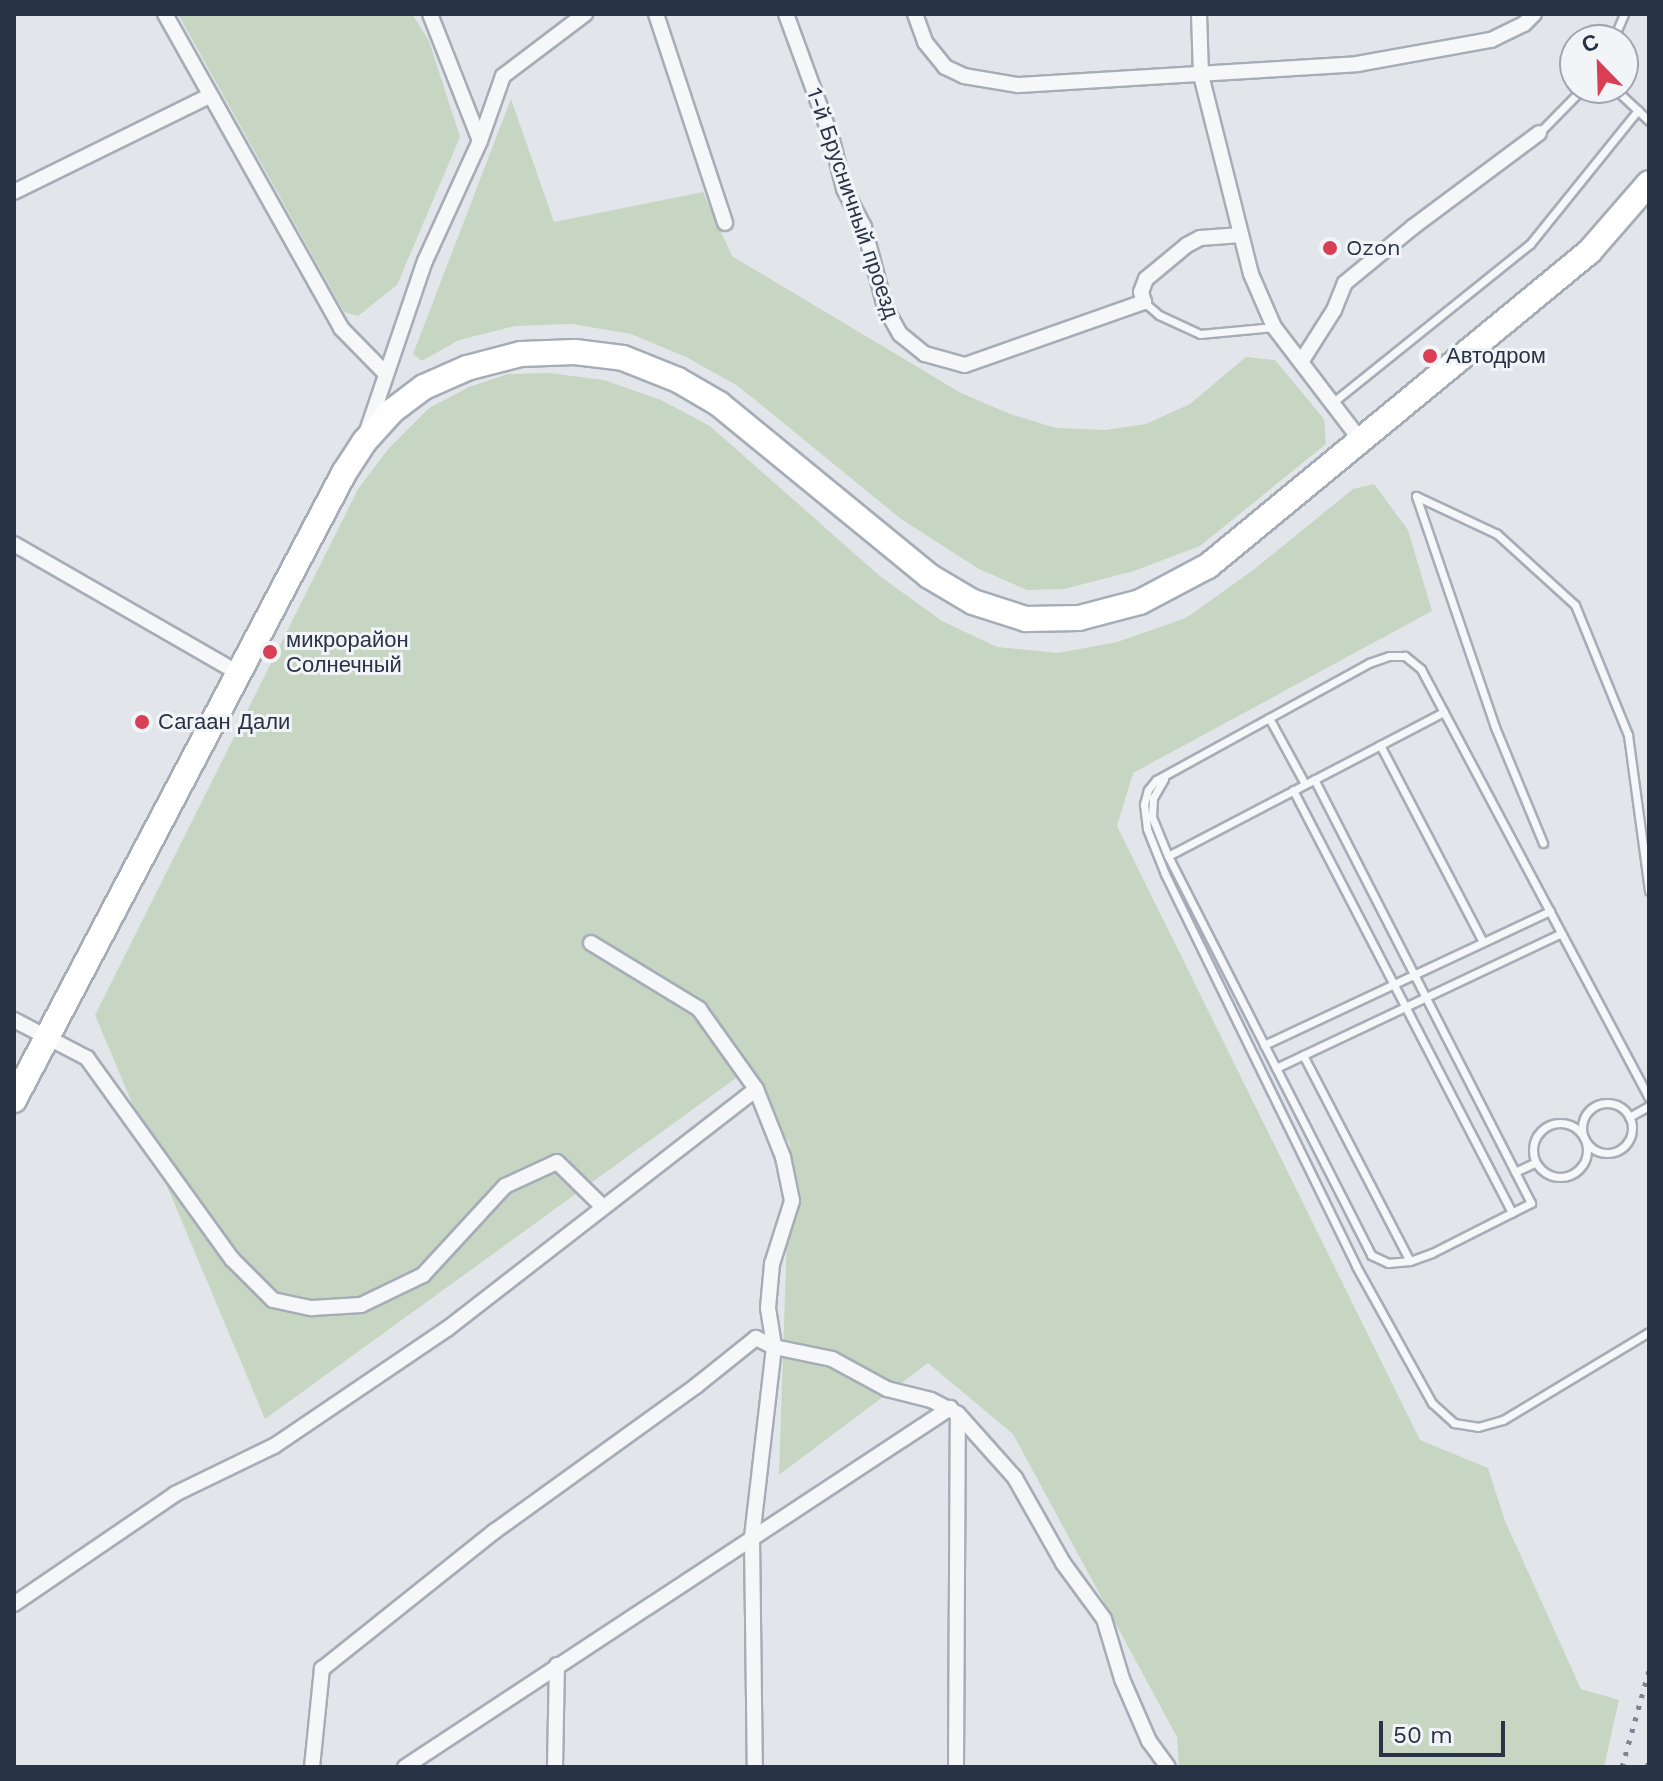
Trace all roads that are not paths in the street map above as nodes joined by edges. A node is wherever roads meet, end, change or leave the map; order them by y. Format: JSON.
{"nodes":[{"id":1,"x":165,"y":14,"type":"edge"},
{"id":2,"x":430,"y":14,"type":"edge"},
{"id":3,"x":585,"y":14,"type":"edge"},
{"id":4,"x":656,"y":14,"type":"edge"},
{"id":5,"x":786,"y":14,"type":"edge"},
{"id":6,"x":915,"y":14,"type":"edge"},
{"id":7,"x":1199,"y":14,"type":"edge"},
{"id":8,"x":1534,"y":14,"type":"edge"},
{"id":9,"x":1201,"y":75,"type":"junction"},
{"id":10,"x":209,"y":96,"type":"junction"},
{"id":11,"x":1567,"y":104,"type":"edge"},
{"id":12,"x":1631,"y":104,"type":"edge"},
{"id":13,"x":1638,"y":110,"type":"junction"},
{"id":14,"x":1649,"y":121,"type":"edge"},
{"id":15,"x":1539,"y":133,"type":"joint"},
{"id":16,"x":480,"y":141,"type":"junction"},
{"id":17,"x":1649,"y":183,"type":"edge"},
{"id":18,"x":14,"y":192,"type":"edge"},
{"id":19,"x":725,"y":223,"type":"dead end"},
{"id":20,"x":1241,"y":235,"type":"junction"},
{"id":21,"x":1144,"y":302,"type":"junction"},
{"id":22,"x":1274,"y":327,"type":"junction"},
{"id":23,"x":1301,"y":362,"type":"junction"},
{"id":24,"x":385,"y":373,"type":"junction"},
{"id":25,"x":1332,"y":403,"type":"junction"},
{"id":26,"x":364,"y":442,"type":"junction"},
{"id":27,"x":1362,"y":442,"type":"junction"},
{"id":28,"x":14,"y":544,"type":"edge"},
{"id":29,"x":238,"y":673,"type":"junction"},
{"id":30,"x":1444,"y":712,"type":"junction"},
{"id":31,"x":1269,"y":718,"type":"junction"},
{"id":32,"x":1380,"y":745,"type":"junction"},
{"id":33,"x":1177,"y":769,"type":"junction"},
{"id":34,"x":1314,"y":779,"type":"junction"},
{"id":35,"x":1305,"y":784,"type":"junction"},
{"id":36,"x":1293,"y":790,"type":"junction"},
{"id":37,"x":1543,"y":843,"type":"dead end"},
{"id":38,"x":1168,"y":856,"type":"junction"},
{"id":39,"x":1649,"y":889,"type":"edge"},
{"id":40,"x":1550,"y":911,"type":"junction"},
{"id":41,"x":1561,"y":933,"type":"junction"},
{"id":42,"x":1483,"y":942,"type":"junction"},
{"id":43,"x":591,"y":943,"type":"dead end"},
{"id":44,"x":1414,"y":974,"type":"junction"},
{"id":45,"x":1394,"y":984,"type":"junction"},
{"id":46,"x":1426,"y":997,"type":"junction"},
{"id":47,"x":1405,"y":1007,"type":"junction"},
{"id":48,"x":14,"y":1020,"type":"edge"},
{"id":49,"x":46,"y":1037,"type":"junction"},
{"id":50,"x":1264,"y":1045,"type":"junction"},
{"id":51,"x":1303,"y":1055,"type":"junction"},
{"id":52,"x":1276,"y":1068,"type":"junction"},
{"id":53,"x":756,"y":1089,"type":"junction"},
{"id":54,"x":1649,"y":1098,"type":"edge"},
{"id":55,"x":14,"y":1100,"type":"edge"},
{"id":56,"x":1649,"y":1106,"type":"edge"},
{"id":57,"x":1629,"y":1117,"type":"junction"},
{"id":58,"x":1585,"y":1141,"type":"junction"},
{"id":59,"x":1536,"y":1162,"type":"junction"},
{"id":60,"x":1515,"y":1172,"type":"junction"},
{"id":61,"x":602,"y":1206,"type":"junction"},
{"id":62,"x":1512,"y":1213,"type":"junction"},
{"id":63,"x":1410,"y":1261,"type":"junction"},
{"id":64,"x":1649,"y":1332,"type":"edge"},
{"id":65,"x":774,"y":1347,"type":"junction"},
{"id":66,"x":954,"y":1411,"type":"junction"},
{"id":67,"x":752,"y":1537,"type":"junction"},
{"id":68,"x":14,"y":1604,"type":"edge"},
{"id":69,"x":557,"y":1665,"type":"junction"},
{"id":70,"x":1149,"y":1741,"type":"junction"},
{"id":71,"x":312,"y":1767,"type":"edge"},
{"id":72,"x":405,"y":1767,"type":"edge"},
{"id":73,"x":555,"y":1767,"type":"edge"},
{"id":74,"x":755,"y":1767,"type":"edge"},
{"id":75,"x":956,"y":1767,"type":"edge"},
{"id":76,"x":1151,"y":1767,"type":"edge"},
{"id":77,"x":1168,"y":1767,"type":"edge"}],
"edges":[{"from":1,"to":10,"type":"street"},
{"from":2,"to":16,"type":"street"},
{"from":3,"to":16,"type":"street"},
{"from":4,"to":19,"type":"street"},
{"from":5,"to":21,"type":"street","name":"1-й Брусничный проезд"},
{"from":6,"to":9,"type":"street"},
{"from":7,"to":9,"type":"street"},
{"from":8,"to":9,"type":"street"},
{"from":9,"to":20,"type":"street"},
{"from":10,"to":18,"type":"street"},
{"from":10,"to":24,"type":"street"},
{"from":11,"to":15,"type":"lane"},
{"from":12,"to":13,"type":"lane"},
{"from":13,"to":14,"type":"lane"},
{"from":13,"to":25,"type":"lane"},
{"from":15,"to":23,"type":"street"},
{"from":16,"to":24,"type":"street"},
{"from":17,"to":27,"type":"main road"},
{"from":20,"to":21,"type":"street"},
{"from":20,"to":22,"type":"street"},
{"from":21,"to":22,"type":"lane"},
{"from":22,"to":23,"type":"street"},
{"from":23,"to":25,"type":"street"},
{"from":24,"to":26,"type":"street"},
{"from":25,"to":27,"type":"street"},
{"from":26,"to":27,"type":"main road"},
{"from":26,"to":29,"type":"main road"},
{"from":28,"to":29,"type":"street"},
{"from":29,"to":49,"type":"main road"},
{"from":30,"to":31,"type":"lane"},
{"from":30,"to":32,"type":"lane"},
{"from":30,"to":40,"type":"lane"},
{"from":31,"to":33,"type":"lane"},
{"from":31,"to":35,"type":"lane"},
{"from":32,"to":34,"type":"lane"},
{"from":32,"to":42,"type":"lane"},
{"from":33,"to":38,"type":"lane"},
{"from":33,"to":64,"type":"lane"},
{"from":34,"to":35,"type":"lane"},
{"from":34,"to":44,"type":"lane"},
{"from":35,"to":36,"type":"lane"},
{"from":36,"to":38,"type":"lane"},
{"from":36,"to":45,"type":"lane"},
{"from":37,"to":39,"type":"lane"},
{"from":38,"to":50,"type":"lane"},
{"from":40,"to":41,"type":"lane"},
{"from":40,"to":42,"type":"lane"},
{"from":41,"to":46,"type":"lane"},
{"from":41,"to":54,"type":"lane"},
{"from":42,"to":44,"type":"lane"},
{"from":43,"to":53,"type":"street"},
{"from":44,"to":45,"type":"lane"},
{"from":44,"to":46,"type":"lane"},
{"from":45,"to":47,"type":"lane"},
{"from":45,"to":50,"type":"lane"},
{"from":46,"to":47,"type":"lane"},
{"from":46,"to":60,"type":"lane"},
{"from":47,"to":51,"type":"lane"},
{"from":47,"to":62,"type":"lane"},
{"from":48,"to":49,"type":"street"},
{"from":49,"to":55,"type":"main road"},
{"from":49,"to":61,"type":"street"},
{"from":50,"to":52,"type":"lane"},
{"from":51,"to":52,"type":"lane"},
{"from":51,"to":63,"type":"lane"},
{"from":52,"to":63,"type":"lane"},
{"from":53,"to":61,"type":"street"},
{"from":53,"to":65,"type":"street"},
{"from":56,"to":57,"type":"lane"},
{"from":57,"to":58,"type":"lane"},
{"from":57,"to":58,"type":"lane"},
{"from":58,"to":59,"type":"lane"},
{"from":58,"to":59,"type":"lane"},
{"from":59,"to":60,"type":"lane"},
{"from":60,"to":62,"type":"lane"},
{"from":61,"to":68,"type":"street"},
{"from":62,"to":63,"type":"lane"},
{"from":65,"to":66,"type":"street"},
{"from":65,"to":67,"type":"street"},
{"from":65,"to":71,"type":"street"},
{"from":66,"to":67,"type":"street"},
{"from":66,"to":70,"type":"street"},
{"from":66,"to":75,"type":"street"},
{"from":67,"to":69,"type":"street"},
{"from":67,"to":74,"type":"street"},
{"from":69,"to":72,"type":"street"},
{"from":69,"to":73,"type":"street"},
{"from":70,"to":76,"type":"street"},
{"from":70,"to":77,"type":"street"}]}
